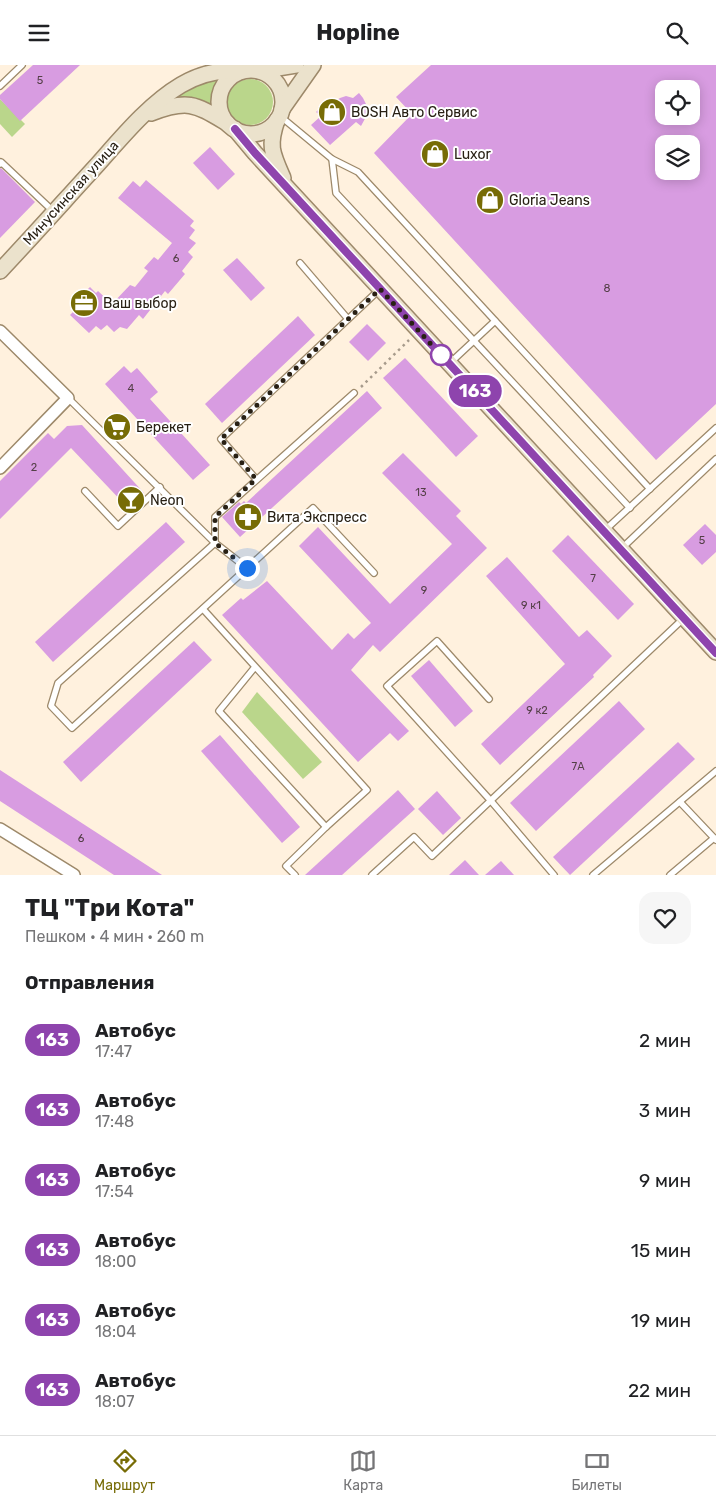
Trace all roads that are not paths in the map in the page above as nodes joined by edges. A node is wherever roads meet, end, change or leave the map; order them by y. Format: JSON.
{"nodes":[{"id":1,"x":22,"y":65,"type":"edge"},
{"id":2,"x":296,"y":65,"type":"edge"},
{"id":3,"x":313,"y":65,"type":"edge"},
{"id":4,"x":247,"y":70,"type":"edge"},
{"id":5,"x":0,"y":86,"type":"edge"},
{"id":6,"x":279,"y":115,"type":"junction"},
{"id":7,"x":143,"y":116,"type":"junction"},
{"id":8,"x":232,"y":127,"type":"junction"},
{"id":9,"x":332,"y":159,"type":"junction"},
{"id":10,"x":0,"y":164,"type":"edge"},
{"id":11,"x":288,"y":188,"type":"junction"},
{"id":12,"x":54,"y":211,"type":"junction"},
{"id":13,"x":300,"y":263,"type":"dead end"},
{"id":14,"x":0,"y":271,"type":"edge"},
{"id":15,"x":380,"y":289,"type":"junction"},
{"id":16,"x":348,"y":319,"type":"junction"},
{"id":17,"x":495,"y":321,"type":"junction"},
{"id":18,"x":0,"y":331,"type":"edge"},
{"id":19,"x":474,"y":341,"type":"junction"},
{"id":20,"x":450,"y":364,"type":"junction"},
{"id":21,"x":354,"y":393,"type":"road end"},
{"id":22,"x":68,"y":398,"type":"junction"},
{"id":23,"x":716,"y":428,"type":"edge"},
{"id":24,"x":716,"y":459,"type":"edge"},
{"id":25,"x":0,"y":468,"type":"edge"},
{"id":26,"x":256,"y":479,"type":"junction"},
{"id":27,"x":160,"y":487,"type":"junction"},
{"id":28,"x":650,"y":489,"type":"junction"},
{"id":29,"x":84,"y":491,"type":"dead end"},
{"id":30,"x":630,"y":507,"type":"junction"},
{"id":31,"x":604,"y":531,"type":"junction"},
{"id":32,"x":215,"y":543,"type":"junction"},
{"id":33,"x":621,"y":549,"type":"junction"},
{"id":34,"x":247,"y":568,"type":"junction"},
{"id":35,"x":374,"y":573,"type":"dead end"},
{"id":36,"x":203,"y":609,"type":"junction"},
{"id":37,"x":685,"y":618,"type":"junction"},
{"id":38,"x":716,"y":653,"type":"edge"},
{"id":39,"x":255,"y":667,"type":"junction"},
{"id":40,"x":489,"y":699,"type":"dead end"},
{"id":41,"x":716,"y":771,"type":"edge"},
{"id":42,"x":491,"y":801,"type":"junction"},
{"id":43,"x":680,"y":802,"type":"junction"},
{"id":44,"x":326,"y":827,"type":"junction"},
{"id":45,"x":0,"y":829,"type":"edge"},
{"id":46,"x":715,"y":839,"type":"edge"},
{"id":47,"x":74,"y":875,"type":"edge"},
{"id":48,"x":295,"y":875,"type":"edge"},
{"id":49,"x":372,"y":875,"type":"edge"},
{"id":50,"x":554,"y":875,"type":"edge"},
{"id":51,"x":593,"y":875,"type":"edge"},
{"id":52,"x":670,"y":875,"type":"edge"}],
"edges":[{"from":1,"to":5,"type":"lane"},
{"from":2,"to":4,"type":"main road","name":"Минусинская улица"},
{"from":3,"to":6,"type":"main road"},
{"from":4,"to":6,"type":"main road"},
{"from":4,"to":7,"type":"main road","name":"Минусинская улица"},
{"from":4,"to":8,"type":"main road"},
{"from":6,"to":8,"type":"main road"},
{"from":6,"to":9,"type":"lane"},
{"from":6,"to":11,"type":"main road"},
{"from":7,"to":8,"type":"main road","name":"Минусинская улица"},
{"from":7,"to":12,"type":"main road","name":"Минусинская улица"},
{"from":8,"to":11,"type":"main road"},
{"from":9,"to":17,"type":"lane"},
{"from":9,"to":19,"type":"lane"},
{"from":10,"to":12,"type":"lane"},
{"from":11,"to":15,"type":"main road"},
{"from":12,"to":14,"type":"main road","name":"Минусинская улица"},
{"from":13,"to":16,"type":"lane"},
{"from":15,"to":16,"type":"lane"},
{"from":15,"to":20,"type":"main road"},
{"from":16,"to":26,"type":"lane"},
{"from":17,"to":19,"type":"lane"},
{"from":17,"to":28,"type":"lane"},
{"from":18,"to":22,"type":"street"},
{"from":19,"to":20,"type":"lane"},
{"from":19,"to":30,"type":"lane"},
{"from":20,"to":31,"type":"main road"},
{"from":21,"to":26,"type":"lane"},
{"from":22,"to":25,"type":"street"},
{"from":22,"to":27,"type":"lane"},
{"from":23,"to":28,"type":"lane"},
{"from":24,"to":33,"type":"lane"},
{"from":26,"to":32,"type":"lane"},
{"from":27,"to":29,"type":"lane"},
{"from":27,"to":32,"type":"lane"},
{"from":28,"to":30,"type":"lane"},
{"from":30,"to":31,"type":"lane"},
{"from":31,"to":33,"type":"main road"},
{"from":32,"to":34,"type":"lane"},
{"from":32,"to":36,"type":"lane"},
{"from":33,"to":37,"type":"main road"},
{"from":34,"to":35,"type":"lane"},
{"from":34,"to":36,"type":"lane"},
{"from":36,"to":39,"type":"lane"},
{"from":37,"to":38,"type":"main road"},
{"from":37,"to":42,"type":"lane"},
{"from":39,"to":44,"type":"lane"},
{"from":39,"to":44,"type":"lane"},
{"from":40,"to":42,"type":"lane"},
{"from":41,"to":43,"type":"lane"},
{"from":42,"to":49,"type":"lane"},
{"from":42,"to":50,"type":"lane"},
{"from":43,"to":46,"type":"lane"},
{"from":43,"to":51,"type":"lane"},
{"from":44,"to":48,"type":"lane"},
{"from":45,"to":47,"type":"street"},
{"from":46,"to":52,"type":"lane"}]}
